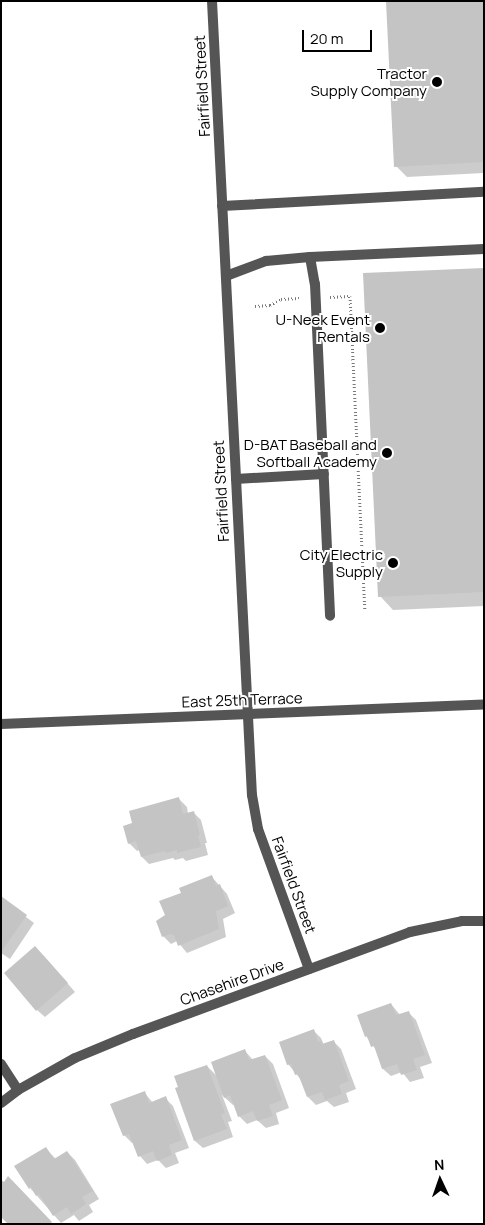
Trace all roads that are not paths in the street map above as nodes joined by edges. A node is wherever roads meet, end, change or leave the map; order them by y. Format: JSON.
{"nodes":[{"id":1,"x":212,"y":1,"type":"edge"},
{"id":2,"x":484,"y":192,"type":"edge"},
{"id":3,"x":222,"y":206,"type":"junction"},
{"id":4,"x":484,"y":249,"type":"edge"},
{"id":5,"x":310,"y":257,"type":"junction"},
{"id":6,"x":226,"y":276,"type":"junction"},
{"id":7,"x":324,"y":474,"type":"junction"},
{"id":8,"x":236,"y":479,"type":"junction"},
{"id":9,"x":330,"y":616,"type":"dead end"},
{"id":10,"x":484,"y":705,"type":"edge"},
{"id":11,"x":247,"y":714,"type":"junction"},
{"id":12,"x":1,"y":724,"type":"edge"},
{"id":13,"x":484,"y":921,"type":"edge"},
{"id":14,"x":309,"y":969,"type":"junction"},
{"id":15,"x":1,"y":1064,"type":"edge"},
{"id":16,"x":18,"y":1090,"type":"junction"},
{"id":17,"x":1,"y":1102,"type":"edge"}],
"edges":[{"from":1,"to":3,"type":"street","name":"Fairfield Street"},
{"from":2,"to":3,"type":"street"},
{"from":3,"to":6,"type":"street","name":"Fairfield Street"},
{"from":4,"to":5,"type":"street"},
{"from":5,"to":6,"type":"street"},
{"from":5,"to":7,"type":"street"},
{"from":6,"to":8,"type":"street","name":"Fairfield Street"},
{"from":7,"to":8,"type":"street"},
{"from":7,"to":9,"type":"street"},
{"from":8,"to":11,"type":"street","name":"Fairfield Street"},
{"from":10,"to":11,"type":"street","name":"East 25th Terrace"},
{"from":11,"to":12,"type":"street","name":"East 25th Terrace"},
{"from":11,"to":14,"type":"street","name":"Fairfield Street"},
{"from":13,"to":14,"type":"street","name":"Chasehire Drive"},
{"from":14,"to":16,"type":"street","name":"Chasehire Drive"},
{"from":15,"to":16,"type":"street"},
{"from":16,"to":17,"type":"street","name":"Chasehire Drive"}]}
